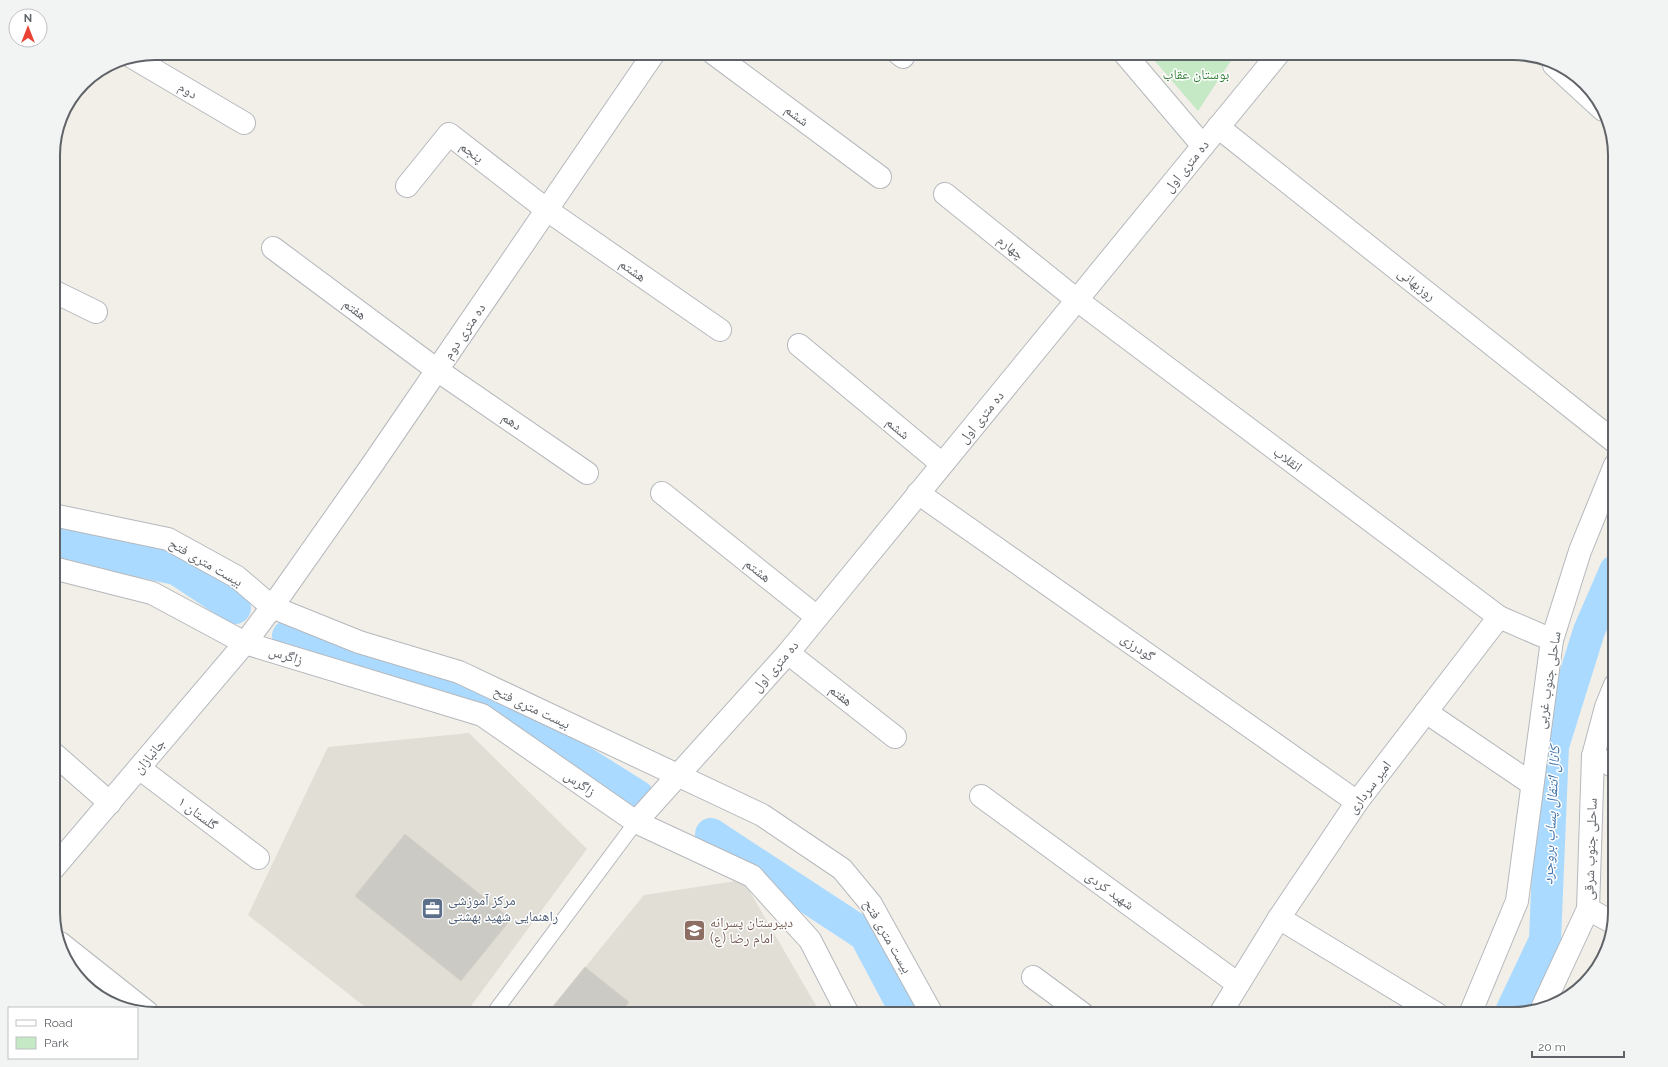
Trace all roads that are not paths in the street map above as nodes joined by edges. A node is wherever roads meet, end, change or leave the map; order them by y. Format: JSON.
{"nodes":[{"id":1,"x":649,"y":60,"type":"edge"},
{"id":2,"x":722,"y":60,"type":"edge"},
{"id":3,"x":1130,"y":60,"type":"edge"},
{"id":4,"x":1273,"y":60,"type":"edge"},
{"id":5,"x":138,"y":62,"type":"edge"},
{"id":6,"x":1566,"y":76,"type":"edge"},
{"id":7,"x":1586,"y":94,"type":"edge"},
{"id":8,"x":244,"y":123,"type":"dead end"},
{"id":9,"x":1218,"y":127,"type":"junction"},
{"id":10,"x":1203,"y":146,"type":"junction"},
{"id":11,"x":880,"y":177,"type":"dead end"},
{"id":12,"x":407,"y":186,"type":"dead end"},
{"id":13,"x":945,"y":194,"type":"dead end"},
{"id":14,"x":547,"y":210,"type":"junction"},
{"id":15,"x":273,"y":248,"type":"dead end"},
{"id":16,"x":60,"y":294,"type":"edge"},
{"id":17,"x":1077,"y":300,"type":"junction"},
{"id":18,"x":96,"y":312,"type":"dead end"},
{"id":19,"x":720,"y":330,"type":"dead end"},
{"id":20,"x":799,"y":345,"type":"dead end"},
{"id":21,"x":437,"y":370,"type":"junction"},
{"id":22,"x":1608,"y":436,"type":"edge"},
{"id":23,"x":942,"y":464,"type":"junction"},
{"id":24,"x":587,"y":473,"type":"dead end"},
{"id":25,"x":1608,"y":482,"type":"edge"},
{"id":26,"x":662,"y":493,"type":"dead end"},
{"id":27,"x":918,"y":493,"type":"junction"},
{"id":28,"x":60,"y":516,"type":"edge"},
{"id":29,"x":60,"y":570,"type":"edge"},
{"id":30,"x":272,"y":607,"type":"junction"},
{"id":31,"x":817,"y":617,"type":"junction"},
{"id":32,"x":1499,"y":618,"type":"junction"},
{"id":33,"x":1552,"y":640,"type":"junction"},
{"id":34,"x":245,"y":643,"type":"junction"},
{"id":35,"x":788,"y":653,"type":"junction"},
{"id":36,"x":1608,"y":702,"type":"edge"},
{"id":37,"x":1426,"y":712,"type":"junction"},
{"id":38,"x":894,"y":737,"type":"dead end"},
{"id":39,"x":1593,"y":756,"type":"junction"},
{"id":40,"x":60,"y":759,"type":"edge"},
{"id":41,"x":1608,"y":764,"type":"edge"},
{"id":42,"x":139,"y":768,"type":"junction"},
{"id":43,"x":678,"y":775,"type":"junction"},
{"id":44,"x":1532,"y":784,"type":"junction"},
{"id":45,"x":981,"y":796,"type":"dead end"},
{"id":46,"x":110,"y":802,"type":"junction"},
{"id":47,"x":1357,"y":802,"type":"junction"},
{"id":48,"x":636,"y":822,"type":"junction"},
{"id":49,"x":258,"y":858,"type":"dead end"},
{"id":50,"x":60,"y":861,"type":"edge"},
{"id":51,"x":1588,"y":909,"type":"junction"},
{"id":52,"x":1279,"y":918,"type":"junction"},
{"id":53,"x":1607,"y":920,"type":"edge"},
{"id":54,"x":68,"y":949,"type":"edge"},
{"id":55,"x":1033,"y":977,"type":"dead end"},
{"id":56,"x":1238,"y":984,"type":"junction"},
{"id":57,"x":1544,"y":1002,"type":"edge"},
{"id":58,"x":139,"y":1005,"type":"edge"},
{"id":59,"x":498,"y":1007,"type":"edge"},
{"id":60,"x":844,"y":1007,"type":"edge"},
{"id":61,"x":928,"y":1007,"type":"edge"},
{"id":62,"x":1074,"y":1007,"type":"edge"},
{"id":63,"x":1224,"y":1007,"type":"edge"},
{"id":64,"x":1425,"y":1007,"type":"edge"},
{"id":65,"x":1473,"y":1007,"type":"edge"}],
"edges":[{"from":1,"to":14,"type":"street","name":"ده متری دوم"},
{"from":2,"to":11,"type":"street","name":"ششم"},
{"from":3,"to":10,"type":"street"},
{"from":4,"to":9,"type":"street","name":"ده متری اول"},
{"from":5,"to":8,"type":"street","name":"دوم"},
{"from":6,"to":7,"type":"street"},
{"from":9,"to":10,"type":"street","name":"ده متری اول"},
{"from":9,"to":22,"type":"street","name":"روزبهانی"},
{"from":10,"to":17,"type":"street","name":"ده متری اول"},
{"from":12,"to":14,"type":"street","name":"پنجم"},
{"from":13,"to":17,"type":"street","name":"چهارم"},
{"from":14,"to":19,"type":"street","name":"هشتم"},
{"from":14,"to":21,"type":"street","name":"ده متری دوم"},
{"from":15,"to":21,"type":"street","name":"هفتم"},
{"from":16,"to":18,"type":"street"},
{"from":17,"to":23,"type":"street","name":"ده متری اول"},
{"from":17,"to":32,"type":"street","name":"انقلاب"},
{"from":20,"to":23,"type":"street","name":"ششم"},
{"from":21,"to":24,"type":"street","name":"دهم"},
{"from":21,"to":30,"type":"street","name":"ده متری دوم"},
{"from":23,"to":27,"type":"street","name":"ده متری اول"},
{"from":25,"to":33,"type":"street","name":"ساحلی جنوب غربی"},
{"from":26,"to":31,"type":"street","name":"هشتم"},
{"from":27,"to":31,"type":"street","name":"ده متری اول"},
{"from":27,"to":47,"type":"street","name":"گودرزی"},
{"from":28,"to":30,"type":"street","name":"بیست متری فتح"},
{"from":29,"to":34,"type":"street"},
{"from":30,"to":34,"type":"street","name":"ده متری دوم"},
{"from":30,"to":43,"type":"street","name":"بیست متری فتح"},
{"from":31,"to":35,"type":"street","name":"ده متری اول"},
{"from":32,"to":33,"type":"street"},
{"from":32,"to":37,"type":"street","name":"امیر سرداری"},
{"from":33,"to":44,"type":"street","name":"ساحلی جنوب غربی"},
{"from":34,"to":42,"type":"street","name":"جانبازان"},
{"from":34,"to":48,"type":"street","name":"زاگرس"},
{"from":35,"to":38,"type":"street","name":"هفتم"},
{"from":35,"to":43,"type":"street","name":"ده متری اول"},
{"from":36,"to":39,"type":"street","name":"ساحلی جنوب شرقی"},
{"from":37,"to":44,"type":"street"},
{"from":37,"to":47,"type":"street","name":"امیر سرداری"},
{"from":39,"to":41,"type":"street"},
{"from":39,"to":51,"type":"street","name":"ساحلی جنوب شرقی"},
{"from":40,"to":46,"type":"street"},
{"from":42,"to":46,"type":"street","name":"جانبازان"},
{"from":42,"to":49,"type":"street","name":"گلستان ۱"},
{"from":43,"to":48,"type":"street","name":"ده متری اول"},
{"from":43,"to":61,"type":"street","name":"بیست متری فتح"},
{"from":44,"to":65,"type":"street","name":"ساحلی جنوب غربی"},
{"from":45,"to":56,"type":"street","name":"شهید کردی"},
{"from":46,"to":50,"type":"street","name":"جانبازان"},
{"from":47,"to":52,"type":"street","name":"امیر سرداری"},
{"from":48,"to":59,"type":"lane"},
{"from":48,"to":60,"type":"street","name":"زاگرس"},
{"from":51,"to":53,"type":"street"},
{"from":51,"to":57,"type":"street","name":"ساحلی جنوب شرقی"},
{"from":52,"to":56,"type":"street","name":"امیر سرداری"},
{"from":52,"to":64,"type":"street"},
{"from":54,"to":58,"type":"street"},
{"from":55,"to":62,"type":"street"},
{"from":56,"to":63,"type":"street","name":"امیر سرداری"}]}
